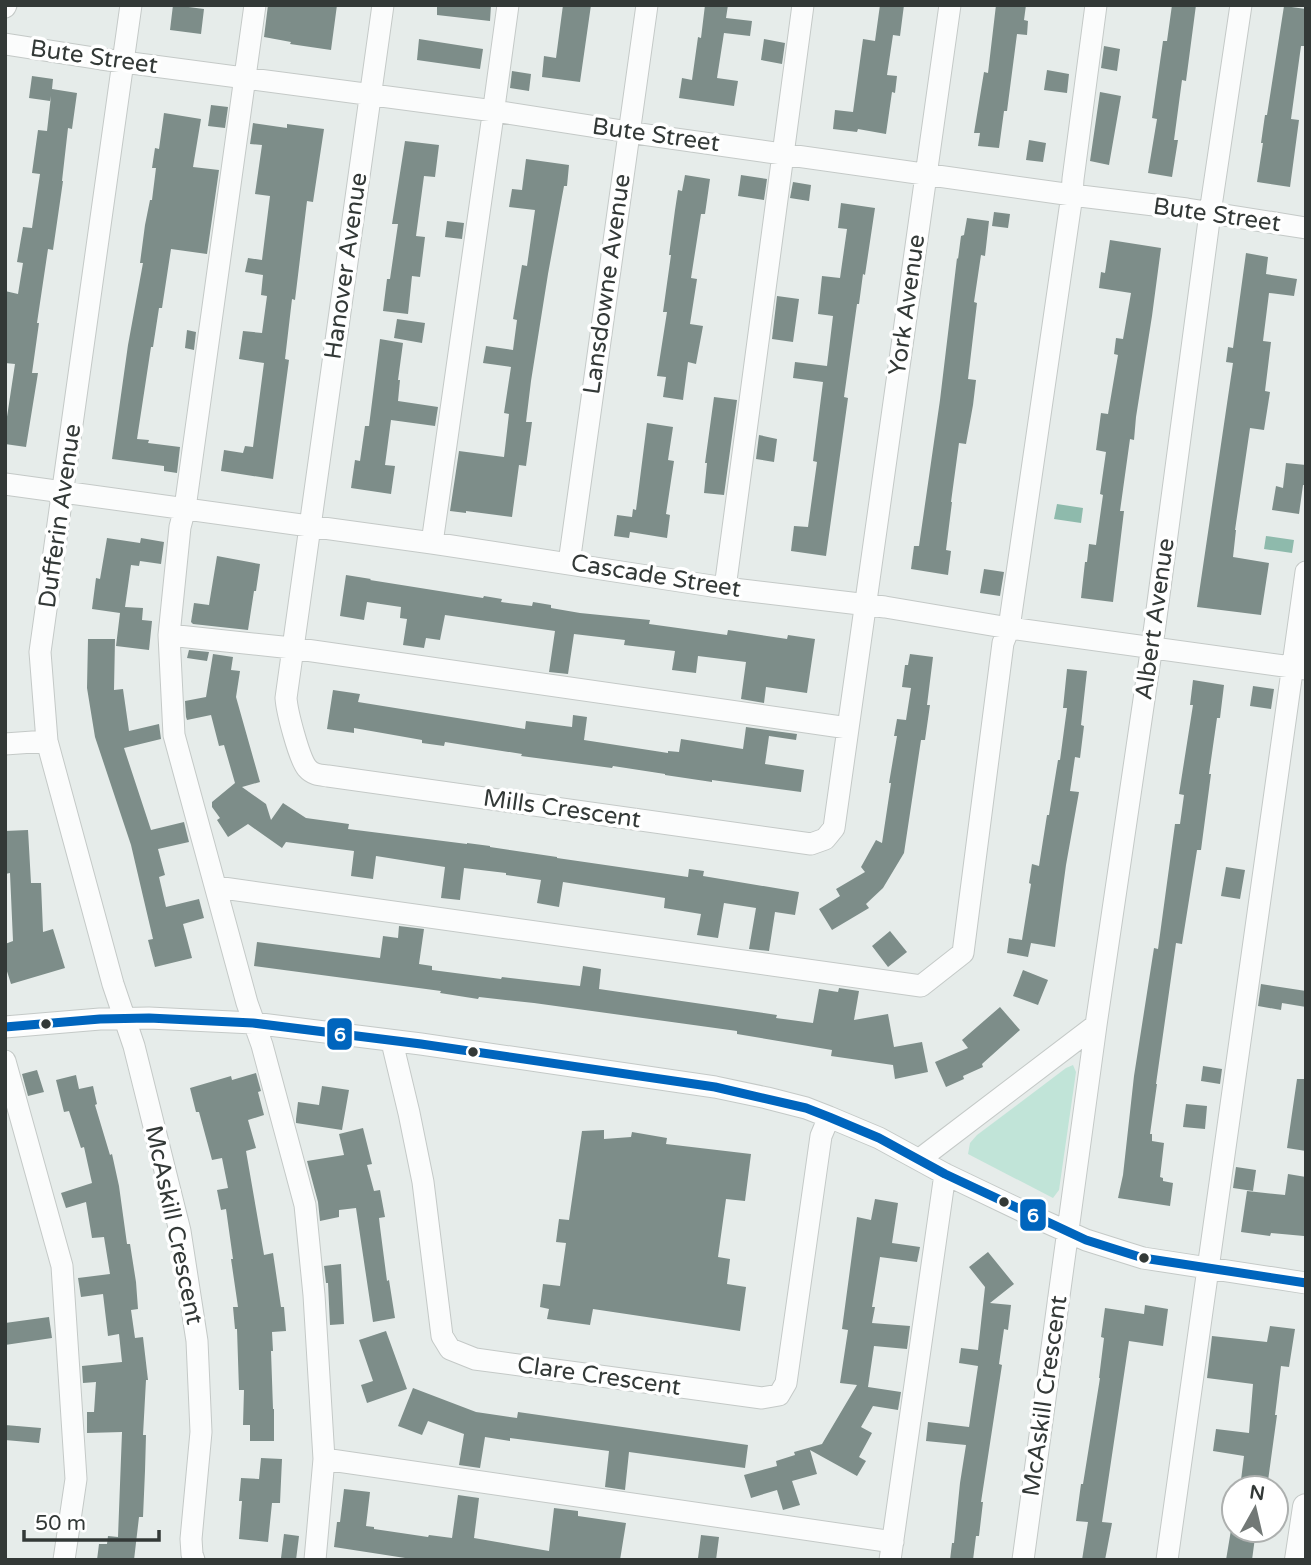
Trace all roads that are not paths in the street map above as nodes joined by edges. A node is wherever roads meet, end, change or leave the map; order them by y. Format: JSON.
{"nodes":[{"id":1,"x":131,"y":5,"type":"edge"},
{"id":2,"x":255,"y":5,"type":"edge"},
{"id":3,"x":383,"y":5,"type":"edge"},
{"id":4,"x":508,"y":5,"type":"edge"},
{"id":5,"x":647,"y":5,"type":"edge"},
{"id":6,"x":803,"y":5,"type":"edge"},
{"id":7,"x":950,"y":5,"type":"edge"},
{"id":8,"x":1096,"y":5,"type":"edge"},
{"id":9,"x":1241,"y":5,"type":"edge"},
{"id":10,"x":5,"y":44,"type":"edge"},
{"id":11,"x":124,"y":62,"type":"junction"},
{"id":12,"x":245,"y":78,"type":"junction"},
{"id":13,"x":370,"y":94,"type":"junction"},
{"id":14,"x":494,"y":111,"type":"junction"},
{"id":15,"x":630,"y":131,"type":"junction"},
{"id":16,"x":784,"y":153,"type":"junction"},
{"id":17,"x":926,"y":174,"type":"junction"},
{"id":18,"x":1072,"y":195,"type":"junction"},
{"id":19,"x":1210,"y":213,"type":"junction"},
{"id":20,"x":1306,"y":228,"type":"edge"},
{"id":21,"x":5,"y":484,"type":"edge"},
{"id":22,"x":63,"y":491,"type":"junction"},
{"id":23,"x":185,"y":508,"type":"junction"},
{"id":24,"x":309,"y":526,"type":"junction"},
{"id":25,"x":432,"y":543,"type":"junction"},
{"id":26,"x":569,"y":563,"type":"junction"},
{"id":27,"x":1306,"y":572,"type":"edge"},
{"id":28,"x":725,"y":588,"type":"junction"},
{"id":29,"x":865,"y":604,"type":"junction"},
{"id":30,"x":1009,"y":628,"type":"junction"},
{"id":31,"x":169,"y":635,"type":"junction"},
{"id":32,"x":292,"y":648,"type":"junction"},
{"id":33,"x":1151,"y":648,"type":"junction"},
{"id":34,"x":1299,"y":668,"type":"edge"},
{"id":35,"x":848,"y":728,"type":"junction"},
{"id":36,"x":47,"y":741,"type":"junction"},
{"id":37,"x":5,"y":744,"type":"edge"},
{"id":38,"x":216,"y":887,"type":"junction"},
{"id":39,"x":125,"y":1018,"type":"junction"},
{"id":40,"x":253,"y":1023,"type":"junction"},
{"id":41,"x":1096,"y":1025,"type":"junction"},
{"id":42,"x":5,"y":1027,"type":"edge"},
{"id":43,"x":391,"y":1041,"type":"junction"},
{"id":44,"x":5,"y":1061,"type":"edge"},
{"id":45,"x":829,"y":1116,"type":"junction"},
{"id":46,"x":920,"y":1159,"type":"junction"},
{"id":47,"x":945,"y":1174,"type":"junction"},
{"id":48,"x":1068,"y":1233,"type":"junction"},
{"id":49,"x":1208,"y":1268,"type":"junction"},
{"id":50,"x":1306,"y":1283,"type":"edge"},
{"id":51,"x":324,"y":1459,"type":"junction"},
{"id":52,"x":1306,"y":1507,"type":"edge"},
{"id":53,"x":892,"y":1551,"type":"edge"},
{"id":54,"x":64,"y":1560,"type":"edge"},
{"id":55,"x":194,"y":1560,"type":"edge"},
{"id":56,"x":315,"y":1560,"type":"edge"},
{"id":57,"x":1023,"y":1560,"type":"edge"},
{"id":58,"x":1167,"y":1560,"type":"edge"},
{"id":59,"x":1298,"y":1560,"type":"edge"}],
"edges":[{"from":1,"to":11,"type":"street","name":"Dufferin Avenue"},
{"from":2,"to":12,"type":"street"},
{"from":3,"to":13,"type":"street","name":"Hanover Avenue"},
{"from":4,"to":14,"type":"street"},
{"from":5,"to":15,"type":"street","name":"Lansdowne Avenue"},
{"from":6,"to":16,"type":"street"},
{"from":7,"to":17,"type":"street","name":"York Avenue"},
{"from":8,"to":18,"type":"street"},
{"from":9,"to":19,"type":"street","name":"Albert Avenue"},
{"from":10,"to":11,"type":"street","name":"Bute Street"},
{"from":11,"to":12,"type":"street","name":"Bute Street"},
{"from":11,"to":22,"type":"street","name":"Dufferin Avenue"},
{"from":12,"to":13,"type":"street","name":"Bute Street"},
{"from":12,"to":23,"type":"street"},
{"from":13,"to":14,"type":"street","name":"Bute Street"},
{"from":13,"to":24,"type":"street","name":"Hanover Avenue"},
{"from":14,"to":15,"type":"street","name":"Bute Street"},
{"from":14,"to":25,"type":"street"},
{"from":15,"to":16,"type":"street","name":"Bute Street"},
{"from":15,"to":26,"type":"street","name":"Lansdowne Avenue"},
{"from":16,"to":17,"type":"street","name":"Bute Street"},
{"from":16,"to":28,"type":"street"},
{"from":17,"to":18,"type":"street","name":"Bute Street"},
{"from":17,"to":29,"type":"street","name":"York Avenue"},
{"from":18,"to":19,"type":"street","name":"Bute Street"},
{"from":18,"to":30,"type":"street"},
{"from":19,"to":20,"type":"street","name":"Bute Street"},
{"from":19,"to":33,"type":"street","name":"Albert Avenue"},
{"from":21,"to":22,"type":"street","name":"Cascade Street"},
{"from":22,"to":23,"type":"street","name":"Cascade Street"},
{"from":22,"to":36,"type":"street","name":"Dufferin Avenue"},
{"from":23,"to":24,"type":"street","name":"Cascade Street"},
{"from":23,"to":31,"type":"street"},
{"from":24,"to":25,"type":"street","name":"Cascade Street"},
{"from":24,"to":32,"type":"street","name":"Mills Crescent"},
{"from":25,"to":26,"type":"street","name":"Cascade Street"},
{"from":26,"to":28,"type":"street","name":"Cascade Street"},
{"from":27,"to":34,"type":"street"},
{"from":28,"to":29,"type":"street","name":"Cascade Street"},
{"from":29,"to":30,"type":"street","name":"Cascade Street"},
{"from":29,"to":35,"type":"street","name":"Mills Crescent"},
{"from":30,"to":33,"type":"street","name":"Cascade Street"},
{"from":30,"to":38,"type":"street"},
{"from":31,"to":32,"type":"street"},
{"from":31,"to":38,"type":"street"},
{"from":32,"to":35,"type":"street"},
{"from":32,"to":35,"type":"street","name":"Mills Crescent"},
{"from":33,"to":34,"type":"street","name":"Cascade Street"},
{"from":33,"to":41,"type":"street","name":"Albert Avenue"},
{"from":34,"to":49,"type":"street"},
{"from":36,"to":37,"type":"street"},
{"from":36,"to":39,"type":"street","name":"Dufferin Avenue"},
{"from":38,"to":40,"type":"street"},
{"from":39,"to":40,"type":"street"},
{"from":39,"to":42,"type":"street"},
{"from":39,"to":55,"type":"street","name":"McAskill Crescent"},
{"from":40,"to":43,"type":"street"},
{"from":40,"to":51,"type":"street"},
{"from":41,"to":46,"type":"street"},
{"from":41,"to":48,"type":"street","name":"Albert Avenue"},
{"from":43,"to":45,"type":"street"},
{"from":43,"to":45,"type":"street","name":"Clare Crescent"},
{"from":44,"to":54,"type":"street"},
{"from":45,"to":46,"type":"street"},
{"from":46,"to":47,"type":"street"},
{"from":47,"to":48,"type":"street"},
{"from":47,"to":53,"type":"street"},
{"from":48,"to":49,"type":"street"},
{"from":48,"to":57,"type":"street","name":"McAskill Crescent"},
{"from":49,"to":50,"type":"street"},
{"from":49,"to":58,"type":"street"},
{"from":51,"to":53,"type":"street"},
{"from":51,"to":56,"type":"street"},
{"from":52,"to":59,"type":"main road"}]}
